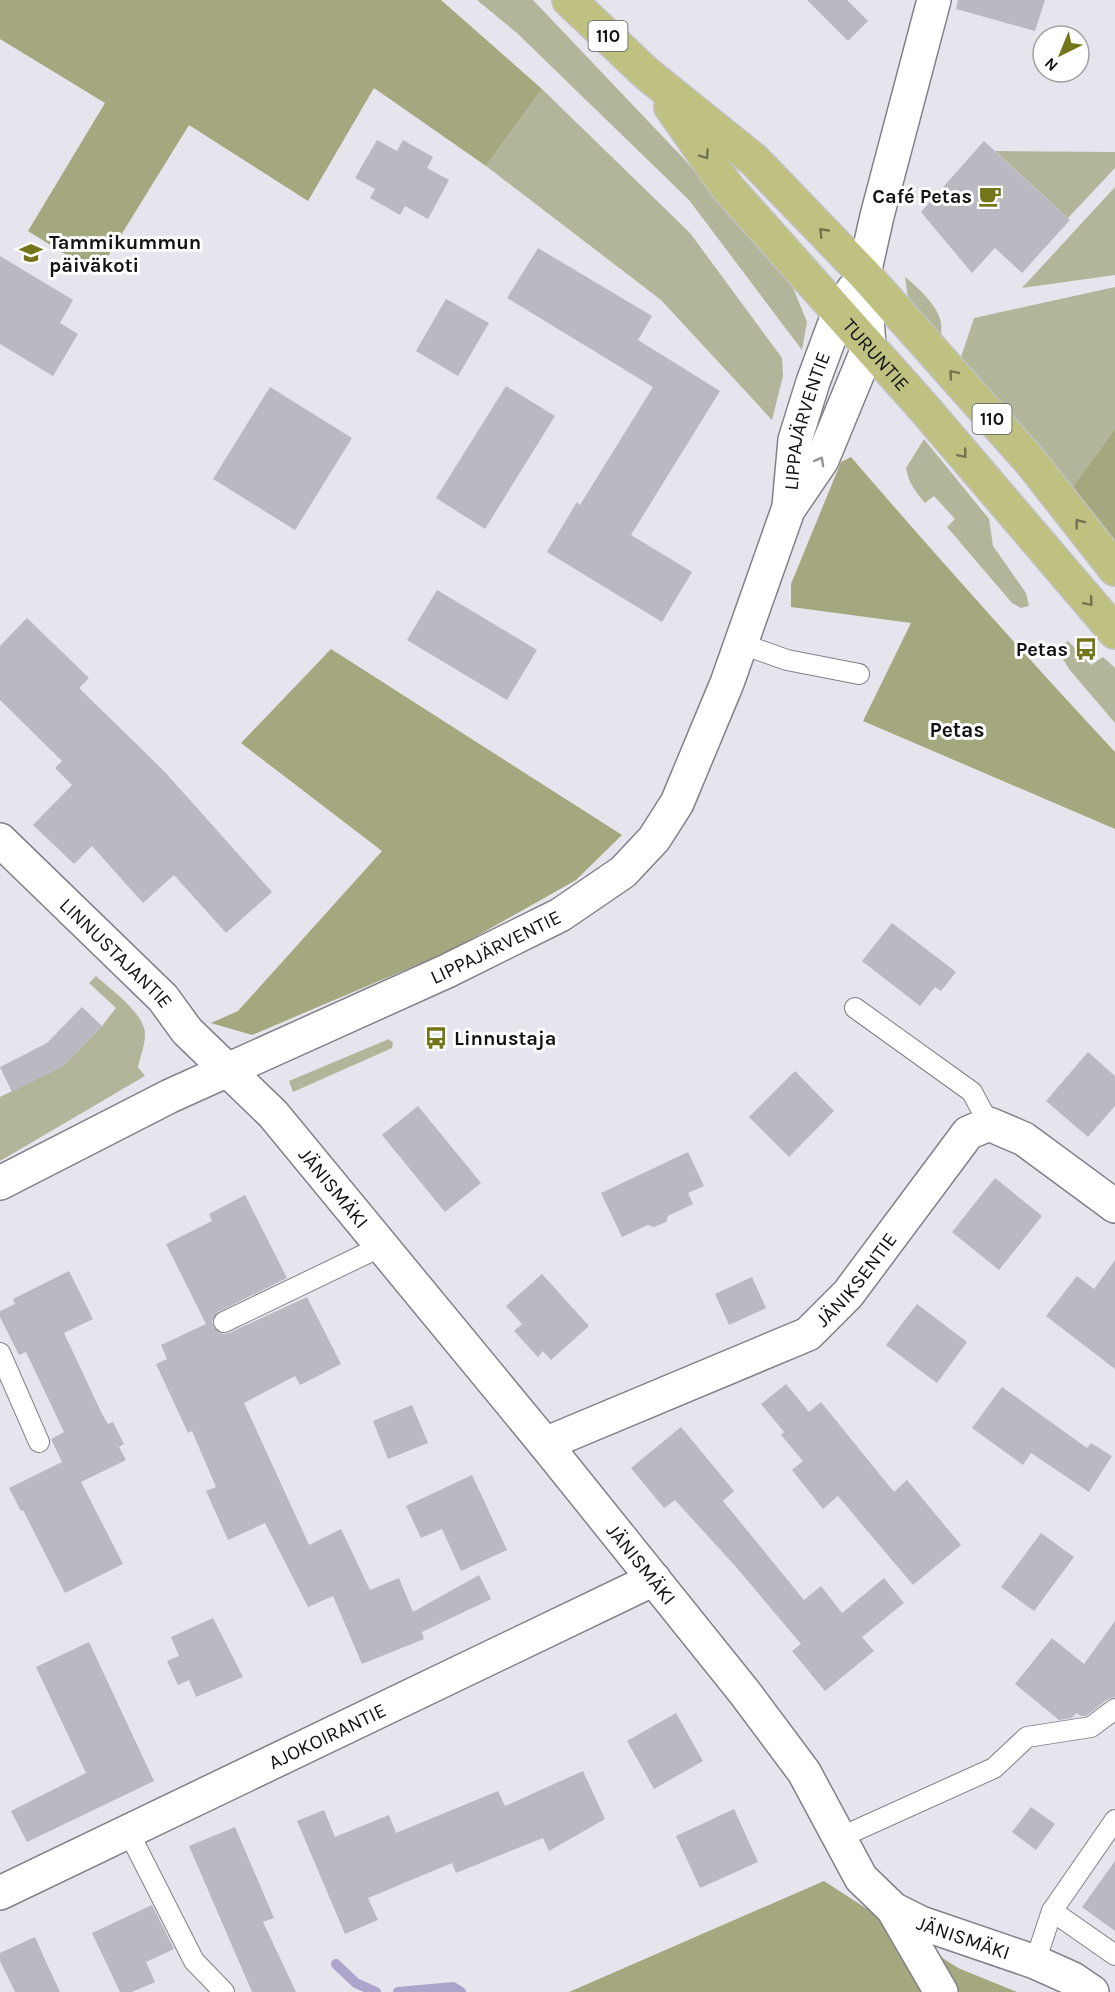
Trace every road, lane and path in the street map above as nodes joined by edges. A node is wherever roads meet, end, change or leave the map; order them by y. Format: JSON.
{"nodes":[{"id":1,"x":569,"y":0,"type":"edge"},
{"id":2,"x":934,"y":0,"type":"edge"},
{"id":3,"x":646,"y":73,"type":"junction"},
{"id":4,"x":864,"y":274,"type":"junction"},
{"id":5,"x":839,"y":312,"type":"junction"},
{"id":6,"x":869,"y":346,"type":"junction"},
{"id":7,"x":788,"y":510,"type":"junction"},
{"id":8,"x":1115,"y":569,"type":"edge"},
{"id":9,"x":1115,"y":632,"type":"edge"},
{"id":10,"x":742,"y":644,"type":"junction"},
{"id":11,"x":859,"y":674,"type":"dead end"},
{"id":12,"x":0,"y":840,"type":"edge"},
{"id":13,"x":855,"y":1008,"type":"dead end"},
{"id":14,"x":229,"y":1070,"type":"junction"},
{"id":15,"x":989,"y":1124,"type":"junction"},
{"id":16,"x":0,"y":1183,"type":"edge"},
{"id":17,"x":1115,"y":1206,"type":"edge"},
{"id":18,"x":382,"y":1245,"type":"junction"},
{"id":19,"x":224,"y":1322,"type":"dead end"},
{"id":20,"x":0,"y":1353,"type":"edge"},
{"id":21,"x":39,"y":1442,"type":"dead end"},
{"id":22,"x":545,"y":1444,"type":"junction"},
{"id":23,"x":654,"y":1579,"type":"junction"},
{"id":24,"x":1115,"y":1709,"type":"edge"},
{"id":25,"x":1115,"y":1820,"type":"edge"},
{"id":26,"x":128,"y":1831,"type":"junction"},
{"id":27,"x":839,"y":1838,"type":"junction"},
{"id":28,"x":0,"y":1893,"type":"edge"},
{"id":29,"x":893,"y":1909,"type":"junction"},
{"id":30,"x":1052,"y":1911,"type":"junction"},
{"id":31,"x":1115,"y":1955,"type":"edge"},
{"id":32,"x":1035,"y":1962,"type":"junction"},
{"id":33,"x":224,"y":1992,"type":"edge"},
{"id":34,"x":941,"y":1992,"type":"edge"},
{"id":35,"x":1092,"y":1992,"type":"edge"}],
"edges":[{"from":1,"to":3,"type":"main road","name":"TURUNTIE","number":"110"},
{"from":2,"to":4,"type":"street"},
{"from":4,"to":3,"type":"main road","name":"TURUNTIE","number":"110","one_way":true},
{"from":3,"to":5,"type":"main road","name":"TURUNTIE","number":"110","one_way":true},
{"from":4,"to":5,"type":"street","name":"LIPPAJÄRVENTIE"},
{"from":4,"to":6,"type":"street","name":"LIPPAJÄRVENTIE"},
{"from":8,"to":4,"type":"main road","name":"TURUNTIE","number":"110","one_way":true},
{"from":5,"to":6,"type":"main road","name":"TURUNTIE","number":"110"},
{"from":5,"to":7,"type":"street","name":"LIPPAJÄRVENTIE"},
{"from":7,"to":6,"type":"street","name":"LIPPAJÄRVENTIE","one_way":true},
{"from":6,"to":9,"type":"main road","name":"TURUNTIE","number":"110","one_way":true},
{"from":7,"to":10,"type":"street","name":"LIPPAJÄRVENTIE"},
{"from":10,"to":11,"type":"lane"},
{"from":10,"to":14,"type":"street","name":"LIPPAJÄRVENTIE"},
{"from":12,"to":14,"type":"street","name":"LINNUSTAJANTIE"},
{"from":13,"to":15,"type":"lane"},
{"from":14,"to":16,"type":"street","name":"LIPPAJÄRVENTIE"},
{"from":14,"to":18,"type":"street","name":"JÄNISMÄKI"},
{"from":15,"to":17,"type":"street"},
{"from":15,"to":22,"type":"street","name":"JÄNIKSENTIE"},
{"from":18,"to":19,"type":"lane"},
{"from":18,"to":22,"type":"street","name":"JÄNISMÄKI"},
{"from":20,"to":21,"type":"lane"},
{"from":22,"to":23,"type":"street","name":"JÄNISMÄKI"},
{"from":23,"to":26,"type":"street","name":"AJOKOIRANTIE"},
{"from":23,"to":27,"type":"street","name":"JÄNISMÄKI"},
{"from":24,"to":27,"type":"lane"},
{"from":25,"to":30,"type":"lane"},
{"from":26,"to":28,"type":"street","name":"AJOKOIRANTIE"},
{"from":26,"to":33,"type":"lane"},
{"from":27,"to":29,"type":"street","name":"JÄNISMÄKI"},
{"from":29,"to":32,"type":"street","name":"JÄNISMÄKI"},
{"from":29,"to":34,"type":"street"},
{"from":30,"to":31,"type":"lane"},
{"from":30,"to":32,"type":"lane"},
{"from":32,"to":35,"type":"street","name":"JÄNISMÄKI"}]}
